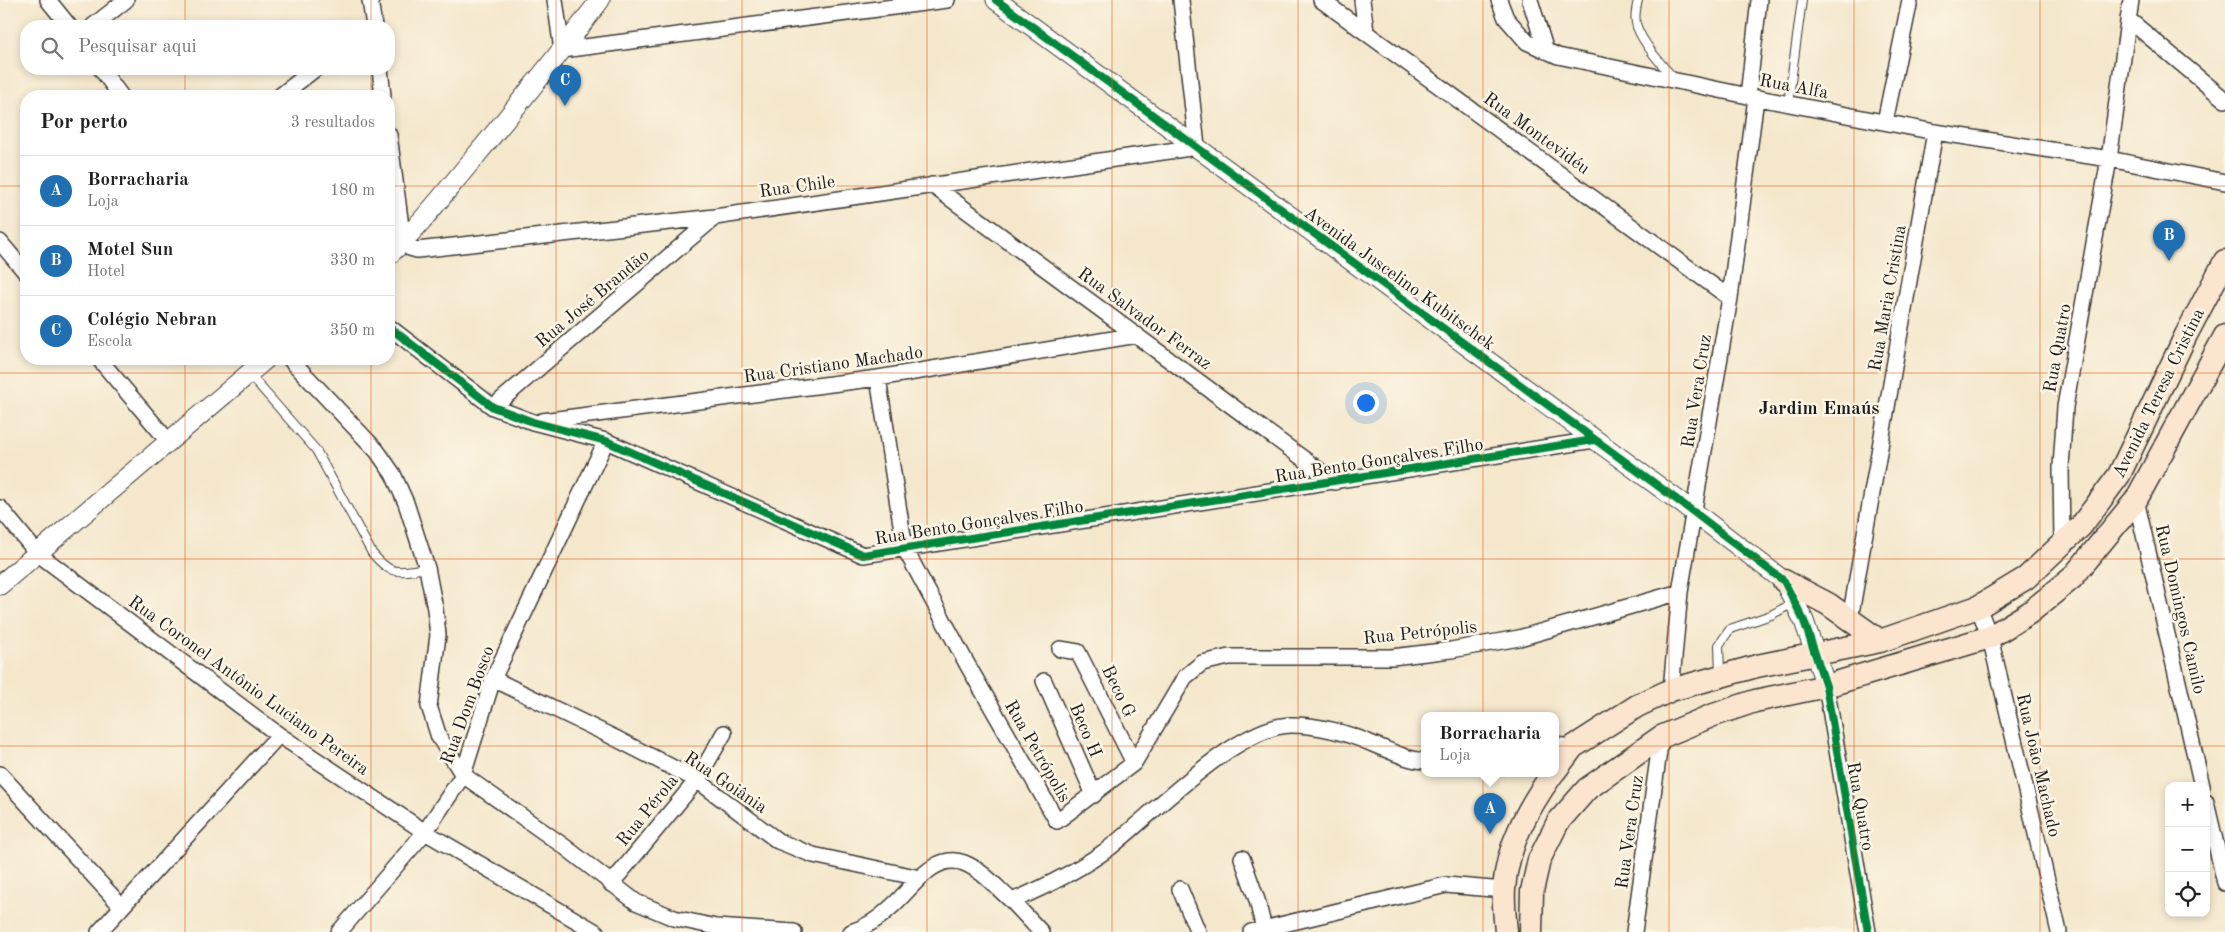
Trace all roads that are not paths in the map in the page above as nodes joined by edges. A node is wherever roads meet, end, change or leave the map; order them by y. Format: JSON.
{"nodes":[{"id":1,"x":48,"y":0,"type":"edge"},
{"id":2,"x":126,"y":0,"type":"edge"},
{"id":3,"x":370,"y":0,"type":"edge"},
{"id":4,"x":555,"y":0,"type":"edge"},
{"id":5,"x":600,"y":0,"type":"edge"},
{"id":6,"x":947,"y":0,"type":"edge"},
{"id":7,"x":996,"y":0,"type":"edge"},
{"id":8,"x":1181,"y":0,"type":"edge"},
{"id":9,"x":1321,"y":0,"type":"edge"},
{"id":10,"x":1362,"y":0,"type":"edge"},
{"id":11,"x":1499,"y":0,"type":"edge"},
{"id":12,"x":1530,"y":0,"type":"edge"},
{"id":13,"x":1638,"y":0,"type":"edge"},
{"id":14,"x":1759,"y":0,"type":"edge"},
{"id":15,"x":1802,"y":0,"type":"edge"},
{"id":16,"x":1910,"y":0,"type":"edge"},
{"id":17,"x":2131,"y":0,"type":"edge"},
{"id":18,"x":2128,"y":19,"type":"junction"},
{"id":19,"x":64,"y":20,"type":"edge"},
{"id":20,"x":101,"y":20,"type":"edge"},
{"id":21,"x":372,"y":20,"type":"edge"},
{"id":22,"x":1366,"y":32,"type":"junction"},
{"id":23,"x":562,"y":50,"type":"junction"},
{"id":24,"x":1546,"y":50,"type":"junction"},
{"id":25,"x":106,"y":75,"type":"edge"},
{"id":26,"x":307,"y":75,"type":"edge"},
{"id":27,"x":381,"y":75,"type":"edge"},
{"id":28,"x":1677,"y":81,"type":"junction"},
{"id":29,"x":117,"y":90,"type":"edge"},
{"id":30,"x":288,"y":90,"type":"edge"},
{"id":31,"x":382,"y":90,"type":"edge"},
{"id":32,"x":1752,"y":97,"type":"junction"},
{"id":33,"x":2225,"y":100,"type":"edge"},
{"id":34,"x":1788,"y":104,"type":"junction"},
{"id":35,"x":1885,"y":122,"type":"junction"},
{"id":36,"x":1934,"y":132,"type":"junction"},
{"id":37,"x":1197,"y":147,"type":"junction"},
{"id":38,"x":2109,"y":159,"type":"junction"},
{"id":39,"x":395,"y":181,"type":"edge"},
{"id":40,"x":2225,"y":182,"type":"edge"},
{"id":41,"x":932,"y":185,"type":"junction"},
{"id":42,"x":715,"y":217,"type":"junction"},
{"id":43,"x":0,"y":242,"type":"edge"},
{"id":44,"x":403,"y":242,"type":"junction"},
{"id":45,"x":395,"y":249,"type":"edge"},
{"id":46,"x":2225,"y":261,"type":"edge"},
{"id":47,"x":20,"y":266,"type":"edge"},
{"id":48,"x":1730,"y":298,"type":"junction"},
{"id":49,"x":395,"y":332,"type":"edge"},
{"id":50,"x":1137,"y":335,"type":"junction"},
{"id":51,"x":2225,"y":336,"type":"edge"},
{"id":52,"x":104,"y":365,"type":"edge"},
{"id":53,"x":259,"y":365,"type":"edge"},
{"id":54,"x":296,"y":365,"type":"edge"},
{"id":55,"x":249,"y":374,"type":"junction"},
{"id":56,"x":878,"y":378,"type":"junction"},
{"id":57,"x":493,"y":407,"type":"junction"},
{"id":58,"x":533,"y":422,"type":"junction"},
{"id":59,"x":606,"y":440,"type":"junction"},
{"id":60,"x":1594,"y":440,"type":"junction"},
{"id":61,"x":169,"y":442,"type":"junction"},
{"id":62,"x":1335,"y":482,"type":"junction"},
{"id":63,"x":2136,"y":500,"type":"junction"},
{"id":64,"x":0,"y":508,"type":"edge"},
{"id":65,"x":1695,"y":514,"type":"junction"},
{"id":66,"x":2062,"y":545,"type":"junction"},
{"id":67,"x":905,"y":549,"type":"junction"},
{"id":68,"x":37,"y":553,"type":"junction"},
{"id":69,"x":427,"y":568,"type":"junction"},
{"id":70,"x":1784,"y":582,"type":"junction"},
{"id":71,"x":0,"y":585,"type":"edge"},
{"id":72,"x":1680,"y":592,"type":"junction"},
{"id":73,"x":1795,"y":602,"type":"junction"},
{"id":74,"x":1978,"y":607,"type":"junction"},
{"id":75,"x":1850,"y":619,"type":"junction"},
{"id":76,"x":1990,"y":637,"type":"junction"},
{"id":77,"x":1880,"y":641,"type":"junction"},
{"id":78,"x":1060,"y":650,"type":"dead end"},
{"id":79,"x":1816,"y":654,"type":"junction"},
{"id":80,"x":1720,"y":676,"type":"junction"},
{"id":81,"x":493,"y":679,"type":"junction"},
{"id":82,"x":1044,"y":681,"type":"dead end"},
{"id":83,"x":1826,"y":686,"type":"junction"},
{"id":84,"x":1671,"y":690,"type":"junction"},
{"id":85,"x":724,"y":733,"type":"dead end"},
{"id":86,"x":280,"y":735,"type":"junction"},
{"id":87,"x":1661,"y":737,"type":"junction"},
{"id":88,"x":1564,"y":746,"type":"edge"},
{"id":89,"x":1559,"y":759,"type":"edge"},
{"id":90,"x":1421,"y":761,"type":"edge"},
{"id":91,"x":1134,"y":763,"type":"junction"},
{"id":92,"x":0,"y":774,"type":"edge"},
{"id":93,"x":463,"y":775,"type":"junction"},
{"id":94,"x":1551,"y":777,"type":"edge"},
{"id":95,"x":697,"y":780,"type":"junction"},
{"id":96,"x":2201,"y":782,"type":"edge"},
{"id":97,"x":1094,"y":795,"type":"junction"},
{"id":98,"x":2210,"y":819,"type":"edge"},
{"id":99,"x":425,"y":832,"type":"junction"},
{"id":100,"x":1242,"y":858,"type":"dead end"},
{"id":101,"x":920,"y":878,"type":"junction"},
{"id":102,"x":2225,"y":883,"type":"edge"},
{"id":103,"x":611,"y":884,"type":"junction"},
{"id":104,"x":1180,"y":889,"type":"dead end"},
{"id":105,"x":1504,"y":890,"type":"junction"},
{"id":106,"x":1012,"y":901,"type":"junction"},
{"id":107,"x":122,"y":907,"type":"junction"},
{"id":108,"x":1258,"y":930,"type":"edge"},
{"id":109,"x":99,"y":932,"type":"edge"},
{"id":110,"x":339,"y":932,"type":"edge"},
{"id":111,"x":596,"y":932,"type":"edge"},
{"id":112,"x":794,"y":932,"type":"edge"},
{"id":113,"x":851,"y":932,"type":"edge"},
{"id":114,"x":1041,"y":932,"type":"edge"},
{"id":115,"x":1198,"y":932,"type":"edge"},
{"id":116,"x":1506,"y":932,"type":"edge"},
{"id":117,"x":1531,"y":932,"type":"edge"},
{"id":118,"x":1634,"y":932,"type":"edge"},
{"id":119,"x":1868,"y":932,"type":"edge"},
{"id":120,"x":2060,"y":932,"type":"edge"}],
"edges":[{"from":1,"to":19,"type":"street"},
{"from":2,"to":20,"type":"street"},
{"from":3,"to":21,"type":"street"},
{"from":4,"to":23,"type":"street"},
{"from":5,"to":23,"type":"street"},
{"from":6,"to":23,"type":"street"},
{"from":7,"to":37,"type":"street","name":"Avenida Juscelino Kubitschek"},
{"from":8,"to":37,"type":"street"},
{"from":9,"to":22,"type":"street","name":"Rua Montevidéu"},
{"from":10,"to":22,"type":"street"},
{"from":11,"to":24,"type":"street","name":"Rua Alfa"},
{"from":12,"to":24,"type":"street"},
{"from":13,"to":28,"type":"lane"},
{"from":14,"to":32,"type":"street","name":"Rua Vera Cruz"},
{"from":15,"to":34,"type":"lane"},
{"from":16,"to":35,"type":"street"},
{"from":17,"to":18,"type":"street"},
{"from":18,"to":33,"type":"street"},
{"from":18,"to":38,"type":"street"},
{"from":22,"to":48,"type":"street","name":"Rua Montevidéu"},
{"from":23,"to":44,"type":"street"},
{"from":24,"to":28,"type":"street","name":"Rua Alfa"},
{"from":25,"to":29,"type":"street"},
{"from":26,"to":30,"type":"street"},
{"from":27,"to":31,"type":"street"},
{"from":28,"to":32,"type":"street","name":"Rua Alfa"},
{"from":32,"to":34,"type":"street","name":"Rua Alfa"},
{"from":32,"to":48,"type":"street","name":"Rua Vera Cruz"},
{"from":34,"to":35,"type":"street","name":"Rua Alfa"},
{"from":35,"to":36,"type":"street","name":"Rua Alfa"},
{"from":36,"to":38,"type":"street","name":"Rua Alfa"},
{"from":36,"to":75,"type":"street","name":"Rua Maria Cristina"},
{"from":37,"to":41,"type":"street","name":"Rua Chile"},
{"from":37,"to":60,"type":"street","name":"Avenida Juscelino Kubitschek"},
{"from":38,"to":40,"type":"street","name":"Rua Alfa"},
{"from":38,"to":66,"type":"street","name":"Rua Quatro"},
{"from":39,"to":44,"type":"street"},
{"from":41,"to":42,"type":"street","name":"Rua Chile"},
{"from":41,"to":50,"type":"street","name":"Rua Salvador Ferraz"},
{"from":42,"to":44,"type":"street","name":"Rua Chile"},
{"from":42,"to":57,"type":"street","name":"Rua José Brandão"},
{"from":43,"to":47,"type":"street"},
{"from":44,"to":45,"type":"street"},
{"from":46,"to":66,"type":"main road","name":"Avenida Teresa Cristina"},
{"from":48,"to":65,"type":"street","name":"Rua Vera Cruz"},
{"from":49,"to":57,"type":"street","name":"Rua Bento Gonçalves Filho"},
{"from":50,"to":56,"type":"street","name":"Rua Cristiano Machado"},
{"from":50,"to":62,"type":"street","name":"Rua Salvador Ferraz"},
{"from":51,"to":63,"type":"main road","name":"Avenida Teresa Cristina"},
{"from":52,"to":61,"type":"street"},
{"from":53,"to":55,"type":"street"},
{"from":54,"to":69,"type":"street"},
{"from":55,"to":61,"type":"street"},
{"from":55,"to":69,"type":"lane"},
{"from":56,"to":58,"type":"street","name":"Rua Cristiano Machado"},
{"from":56,"to":67,"type":"street","name":"Rua Petrópolis"},
{"from":57,"to":58,"type":"street","name":"Rua Bento Gonçalves Filho"},
{"from":58,"to":59,"type":"street","name":"Rua Bento Gonçalves Filho"},
{"from":59,"to":67,"type":"street","name":"Rua Bento Gonçalves Filho"},
{"from":59,"to":81,"type":"street","name":"Rua Dom Bosco"},
{"from":60,"to":62,"type":"street","name":"Rua Bento Gonçalves Filho"},
{"from":60,"to":65,"type":"street","name":"Avenida Juscelino Kubitschek"},
{"from":61,"to":68,"type":"street"},
{"from":62,"to":67,"type":"street","name":"Rua Bento Gonçalves Filho"},
{"from":63,"to":76,"type":"main road","name":"Avenida Teresa Cristina"},
{"from":63,"to":96,"type":"street","name":"Rua Domingos Camilo"},
{"from":64,"to":68,"type":"street","name":"Rua Coronel Antônio Luciano Pereira"},
{"from":65,"to":70,"type":"street","name":"Avenida Juscelino Kubitschek"},
{"from":65,"to":72,"type":"street","name":"Rua Vera Cruz"},
{"from":66,"to":74,"type":"main road","name":"Avenida Teresa Cristina"},
{"from":67,"to":97,"type":"street","name":"Rua Petrópolis"},
{"from":68,"to":71,"type":"street"},
{"from":68,"to":86,"type":"street","name":"Rua Coronel Antônio Luciano Pereira"},
{"from":69,"to":93,"type":"street"},
{"from":70,"to":73,"type":"street"},
{"from":70,"to":75,"type":"main road"},
{"from":72,"to":84,"type":"street","name":"Rua Vera Cruz"},
{"from":72,"to":91,"type":"street","name":"Rua Petrópolis"},
{"from":73,"to":79,"type":"street"},
{"from":73,"to":80,"type":"lane"},
{"from":74,"to":76,"type":"street","name":"Rua João Machado"},
{"from":74,"to":77,"type":"main road","name":"Avenida Teresa Cristina"},
{"from":75,"to":77,"type":"main road"},
{"from":76,"to":83,"type":"main road","name":"Avenida Teresa Cristina"},
{"from":76,"to":120,"type":"street","name":"Rua João Machado"},
{"from":77,"to":79,"type":"main road","name":"Avenida Teresa Cristina"},
{"from":78,"to":91,"type":"street","name":"Beco G"},
{"from":79,"to":80,"type":"main road","name":"Avenida Teresa Cristina"},
{"from":79,"to":83,"type":"street"},
{"from":80,"to":84,"type":"main road","name":"Avenida Teresa Cristina"},
{"from":81,"to":93,"type":"street","name":"Rua Dom Bosco"},
{"from":81,"to":95,"type":"street","name":"Rua Goiânia"},
{"from":82,"to":97,"type":"street","name":"Beco H"},
{"from":83,"to":87,"type":"main road","name":"Avenida Teresa Cristina"},
{"from":83,"to":119,"type":"street","name":"Rua Quatro"},
{"from":84,"to":88,"type":"main road","name":"Avenida Teresa Cristina"},
{"from":85,"to":95,"type":"street","name":"Rua Pérola"},
{"from":86,"to":99,"type":"street","name":"Rua Coronel Antônio Luciano Pereira"},
{"from":86,"to":107,"type":"street"},
{"from":87,"to":117,"type":"main road","name":"Avenida Teresa Cristina"},
{"from":87,"to":118,"type":"street","name":"Rua Vera Cruz"},
{"from":88,"to":89,"type":"main road","name":"Avenida Teresa Cristina"},
{"from":90,"to":106,"type":"street"},
{"from":91,"to":97,"type":"street","name":"Rua Petrópolis"},
{"from":92,"to":107,"type":"street"},
{"from":93,"to":99,"type":"street","name":"Rua Dom Bosco"},
{"from":93,"to":103,"type":"street"},
{"from":94,"to":105,"type":"main road","name":"Avenida Teresa Cristina"},
{"from":95,"to":101,"type":"street","name":"Rua Goiânia"},
{"from":95,"to":103,"type":"street","name":"Rua Pérola"},
{"from":98,"to":102,"type":"street"},
{"from":99,"to":110,"type":"street","name":"Rua Dom Bosco"},
{"from":99,"to":111,"type":"street","name":"Rua Coronel Antônio Luciano Pereira"},
{"from":100,"to":108,"type":"street"},
{"from":101,"to":106,"type":"street"},
{"from":101,"to":113,"type":"street"},
{"from":103,"to":112,"type":"street"},
{"from":104,"to":115,"type":"street"},
{"from":105,"to":108,"type":"street"},
{"from":105,"to":116,"type":"main road","name":"Avenida Teresa Cristina"},
{"from":106,"to":114,"type":"street"},
{"from":107,"to":109,"type":"street"}]}
